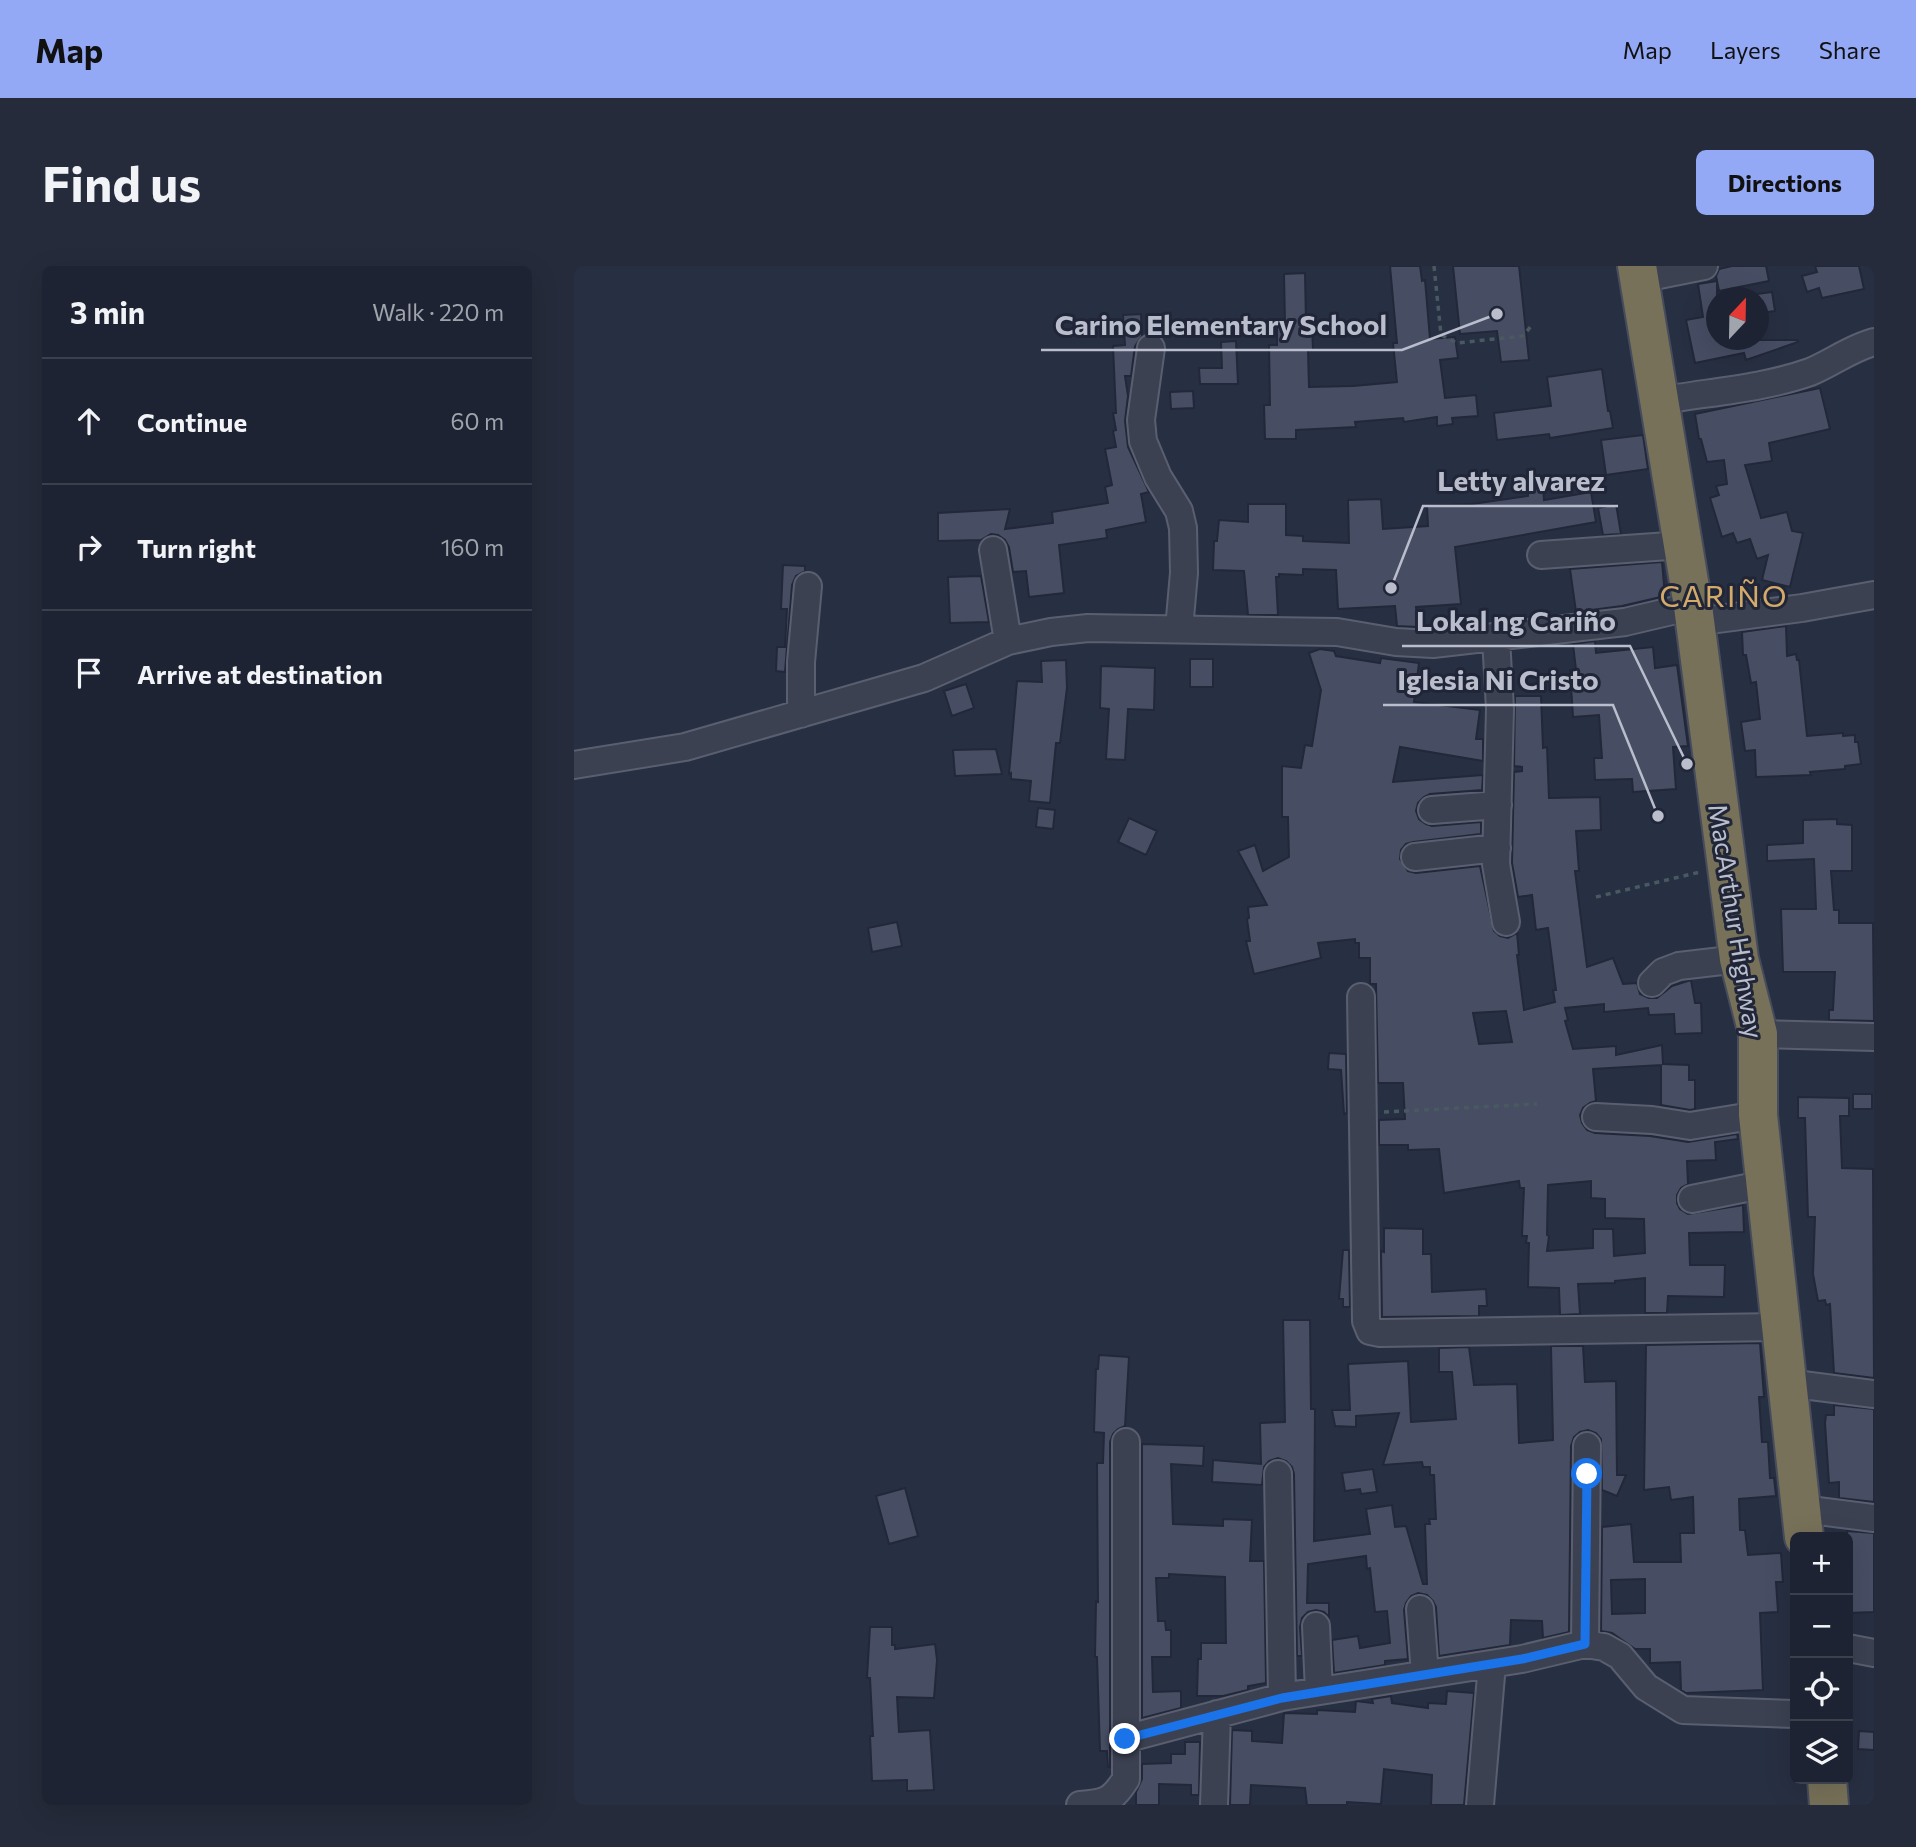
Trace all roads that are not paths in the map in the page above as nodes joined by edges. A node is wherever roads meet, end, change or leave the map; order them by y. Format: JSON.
{"nodes":[{"id":1,"x":1704,"y":266,"type":"edge"},
{"id":2,"x":1638,"y":272,"type":"edge"},
{"id":3,"x":1874,"y":342,"type":"edge"},
{"id":4,"x":1151,"y":348,"type":"dead end"},
{"id":5,"x":1659,"y":401,"type":"junction"},
{"id":6,"x":1683,"y":545,"type":"junction"},
{"id":7,"x":993,"y":550,"type":"dead end"},
{"id":8,"x":1541,"y":555,"type":"dead end"},
{"id":9,"x":808,"y":586,"type":"dead end"},
{"id":10,"x":1873,"y":598,"type":"edge"},
{"id":11,"x":1694,"y":614,"type":"junction"},
{"id":12,"x":1179,"y":629,"type":"junction"},
{"id":13,"x":1496,"y":638,"type":"junction"},
{"id":14,"x":1008,"y":641,"type":"junction"},
{"id":15,"x":801,"y":714,"type":"junction"},
{"id":16,"x":574,"y":765,"type":"edge"},
{"id":17,"x":1498,"y":805,"type":"junction"},
{"id":18,"x":1432,"y":810,"type":"dead end"},
{"id":19,"x":1497,"y":848,"type":"junction"},
{"id":20,"x":1415,"y":858,"type":"dead end"},
{"id":21,"x":1506,"y":922,"type":"dead end"},
{"id":22,"x":1740,"y":959,"type":"junction"},
{"id":23,"x":1652,"y":983,"type":"dead end"},
{"id":24,"x":1361,"y":997,"type":"dead end"},
{"id":25,"x":1758,"y":1034,"type":"junction"},
{"id":26,"x":1874,"y":1037,"type":"edge"},
{"id":27,"x":1758,"y":1115,"type":"junction"},
{"id":28,"x":1596,"y":1117,"type":"dead end"},
{"id":29,"x":1766,"y":1184,"type":"junction"},
{"id":30,"x":1692,"y":1199,"type":"dead end"},
{"id":31,"x":1782,"y":1327,"type":"junction"},
{"id":32,"x":1787,"y":1383,"type":"junction"},
{"id":33,"x":1874,"y":1394,"type":"edge"},
{"id":34,"x":1126,"y":1442,"type":"dead end"},
{"id":35,"x":1587,"y":1446,"type":"dead end"},
{"id":36,"x":1278,"y":1474,"type":"dead end"},
{"id":37,"x":1874,"y":1518,"type":"edge"},
{"id":38,"x":1803,"y":1523,"type":"edge"},
{"id":39,"x":1420,"y":1609,"type":"dead end"},
{"id":40,"x":1316,"y":1626,"type":"dead end"},
{"id":41,"x":1585,"y":1644,"type":"junction"},
{"id":42,"x":1853,"y":1649,"type":"edge"},
{"id":43,"x":1874,"y":1653,"type":"edge"},
{"id":44,"x":1492,"y":1664,"type":"junction"},
{"id":45,"x":1425,"y":1674,"type":"junction"},
{"id":46,"x":1319,"y":1691,"type":"junction"},
{"id":47,"x":1282,"y":1698,"type":"junction"},
{"id":48,"x":1217,"y":1714,"type":"junction"},
{"id":49,"x":1790,"y":1714,"type":"edge"},
{"id":50,"x":1125,"y":1739,"type":"junction"},
{"id":51,"x":1827,"y":1784,"type":"edge"},
{"id":52,"x":1080,"y":1805,"type":"edge"},
{"id":53,"x":1214,"y":1805,"type":"edge"},
{"id":54,"x":1479,"y":1805,"type":"edge"},
{"id":55,"x":1829,"y":1805,"type":"edge"}],
"edges":[{"from":1,"to":2,"type":"street"},
{"from":2,"to":5,"type":"highway","name":"MacArthur Highway"},
{"from":3,"to":5,"type":"street"},
{"from":4,"to":12,"type":"street"},
{"from":5,"to":6,"type":"highway","name":"MacArthur Highway"},
{"from":6,"to":8,"type":"street"},
{"from":6,"to":11,"type":"highway","name":"MacArthur Highway"},
{"from":7,"to":14,"type":"street"},
{"from":9,"to":15,"type":"street"},
{"from":10,"to":11,"type":"street"},
{"from":11,"to":13,"type":"street"},
{"from":11,"to":22,"type":"highway","name":"MacArthur Highway"},
{"from":12,"to":13,"type":"street"},
{"from":12,"to":14,"type":"street"},
{"from":13,"to":17,"type":"street"},
{"from":14,"to":15,"type":"street"},
{"from":15,"to":16,"type":"street"},
{"from":17,"to":18,"type":"street"},
{"from":17,"to":19,"type":"street"},
{"from":19,"to":20,"type":"street"},
{"from":19,"to":21,"type":"street"},
{"from":22,"to":23,"type":"street"},
{"from":22,"to":25,"type":"highway","name":"MacArthur Highway"},
{"from":24,"to":31,"type":"street"},
{"from":25,"to":26,"type":"street"},
{"from":25,"to":27,"type":"highway","name":"MacArthur Highway"},
{"from":27,"to":28,"type":"street"},
{"from":27,"to":29,"type":"highway","name":"MacArthur Highway"},
{"from":29,"to":30,"type":"street"},
{"from":29,"to":31,"type":"highway","name":"MacArthur Highway"},
{"from":31,"to":32,"type":"highway","name":"MacArthur Highway"},
{"from":32,"to":33,"type":"street"},
{"from":32,"to":38,"type":"highway","name":"MacArthur Highway"},
{"from":34,"to":50,"type":"street"},
{"from":35,"to":41,"type":"street"},
{"from":36,"to":47,"type":"street"},
{"from":37,"to":38,"type":"street"},
{"from":39,"to":45,"type":"street"},
{"from":40,"to":46,"type":"street"},
{"from":41,"to":44,"type":"street"},
{"from":41,"to":49,"type":"street"},
{"from":42,"to":43,"type":"street"},
{"from":44,"to":45,"type":"street"},
{"from":44,"to":54,"type":"street"},
{"from":45,"to":46,"type":"street"},
{"from":46,"to":47,"type":"street"},
{"from":47,"to":48,"type":"street"},
{"from":48,"to":50,"type":"street"},
{"from":48,"to":53,"type":"street"},
{"from":50,"to":52,"type":"street"},
{"from":51,"to":55,"type":"highway"}]}
